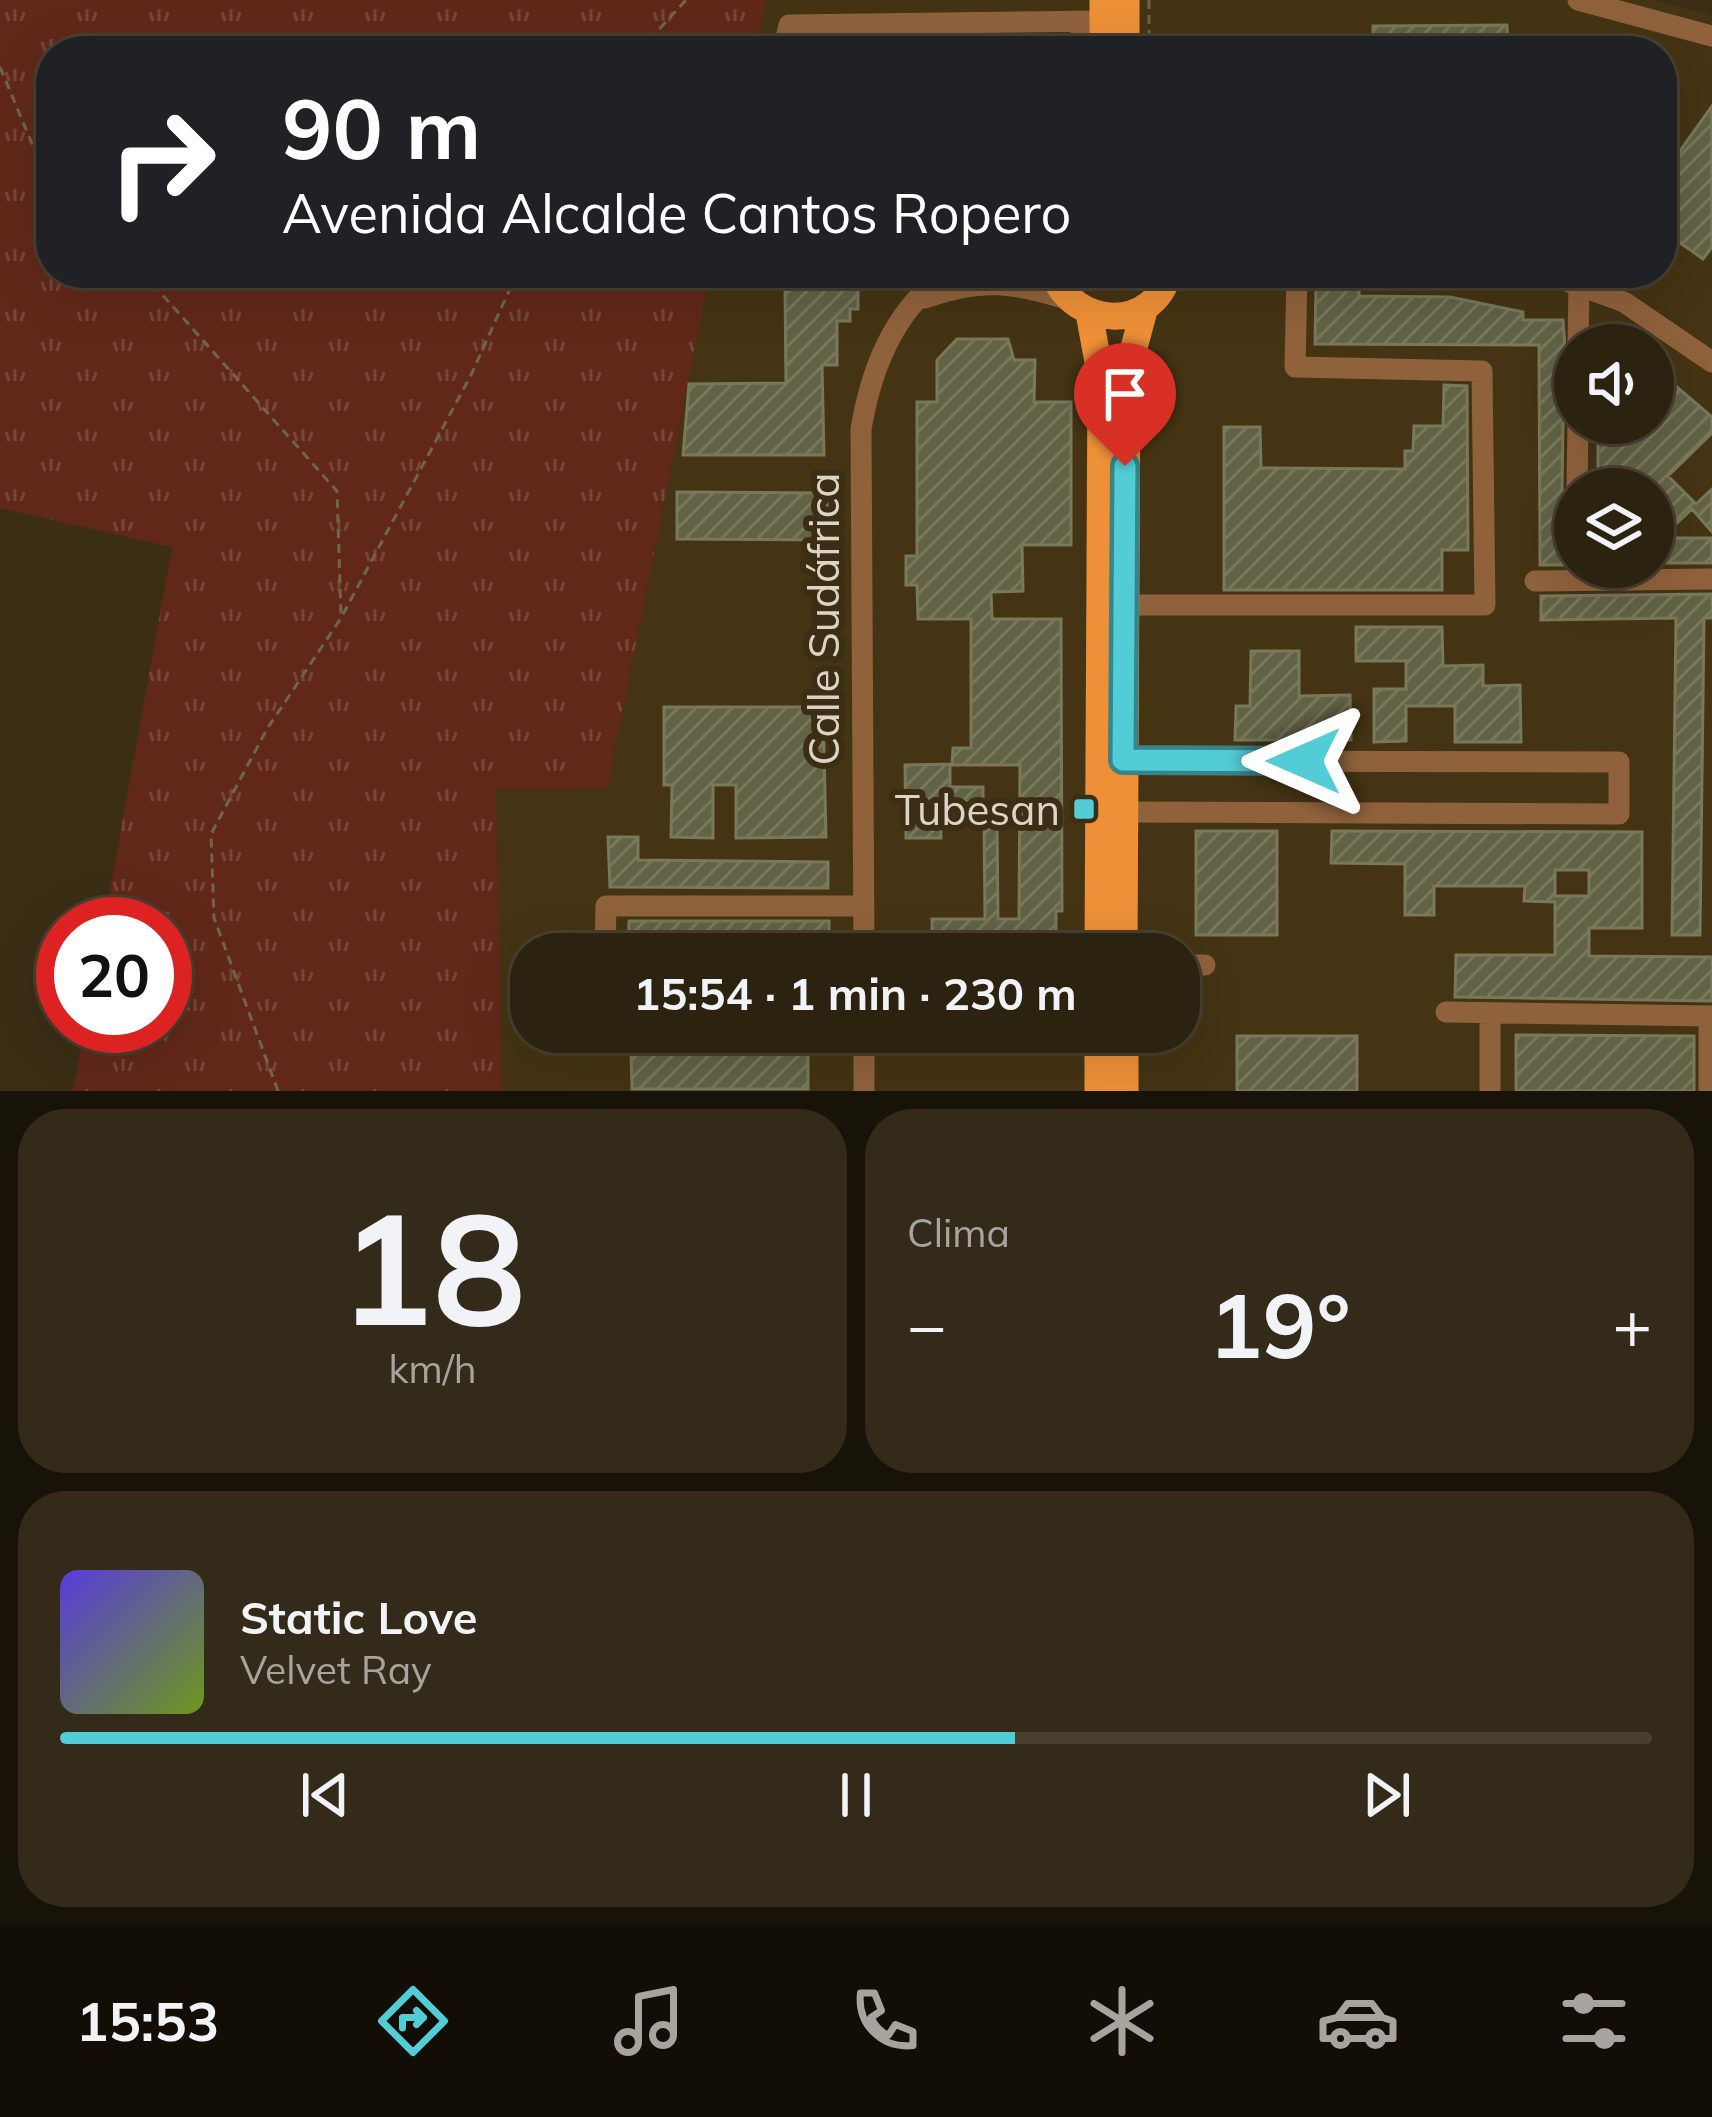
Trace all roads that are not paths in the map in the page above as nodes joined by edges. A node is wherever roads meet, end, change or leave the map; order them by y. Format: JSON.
{"nodes":[{"id":1,"x":1126,"y":0,"type":"edge"},
{"id":2,"x":1578,"y":0,"type":"edge"},
{"id":3,"x":1096,"y":14,"type":"edge"},
{"id":4,"x":786,"y":36,"type":"edge"},
{"id":5,"x":1126,"y":36,"type":"edge"},
{"id":6,"x":1712,"y":36,"type":"edge"},
{"id":7,"x":931,"y":288,"type":"edge"},
{"id":8,"x":963,"y":288,"type":"edge"},
{"id":9,"x":1029,"y":288,"type":"edge"},
{"id":10,"x":1064,"y":288,"type":"edge"},
{"id":11,"x":1169,"y":288,"type":"edge"},
{"id":12,"x":1297,"y":288,"type":"edge"},
{"id":13,"x":1579,"y":288,"type":"edge"},
{"id":14,"x":1591,"y":288,"type":"edge"},
{"id":15,"x":919,"y":300,"type":"junction"},
{"id":16,"x":1079,"y":307,"type":"junction"},
{"id":17,"x":1145,"y":307,"type":"junction"},
{"id":18,"x":1578,"y":324,"type":"edge"},
{"id":19,"x":1712,"y":362,"type":"edge"},
{"id":20,"x":1674,"y":577,"type":"edge"},
{"id":21,"x":1554,"y":578,"type":"edge"},
{"id":22,"x":1712,"y":578,"type":"edge"},
{"id":23,"x":1534,"y":581,"type":"dead end"},
{"id":24,"x":1122,"y":605,"type":"junction"},
{"id":25,"x":1123,"y":760,"type":"junction"},
{"id":26,"x":1123,"y":812,"type":"junction"},
{"id":27,"x":863,"y":907,"type":"junction"},
{"id":28,"x":605,"y":933,"type":"edge"},
{"id":29,"x":864,"y":933,"type":"edge"},
{"id":30,"x":1098,"y":933,"type":"edge"},
{"id":31,"x":1124,"y":933,"type":"edge"},
{"id":32,"x":1200,"y":965,"type":"edge"},
{"id":33,"x":1205,"y":965,"type":"dead end"},
{"id":34,"x":1447,"y":1012,"type":"dead end"},
{"id":35,"x":1490,"y":1014,"type":"junction"},
{"id":36,"x":1711,"y":1016,"type":"edge"},
{"id":37,"x":864,"y":1053,"type":"edge"},
{"id":38,"x":1098,"y":1053,"type":"edge"},
{"id":39,"x":1125,"y":1053,"type":"edge"},
{"id":40,"x":864,"y":1091,"type":"edge"},
{"id":41,"x":1098,"y":1091,"type":"edge"},
{"id":42,"x":1125,"y":1091,"type":"edge"},
{"id":43,"x":1490,"y":1091,"type":"edge"},
{"id":44,"x":1709,"y":1091,"type":"edge"}],
"edges":[{"from":1,"to":5,"type":"main road"},
{"from":2,"to":6,"type":"street"},
{"from":3,"to":4,"type":"street"},
{"from":7,"to":15,"type":"street","name":"Calle Sudáfrica"},
{"from":8,"to":15,"type":"street"},
{"from":9,"to":16,"type":"street"},
{"from":10,"to":16,"type":"main road"},
{"from":11,"to":17,"type":"main road"},
{"from":12,"to":24,"type":"street"},
{"from":13,"to":18,"type":"street"},
{"from":14,"to":19,"type":"street"},
{"from":15,"to":27,"type":"street","name":"Calle Sudáfrica"},
{"from":16,"to":17,"type":"main road"},
{"from":16,"to":30,"type":"main road"},
{"from":17,"to":24,"type":"main road"},
{"from":20,"to":22,"type":"street"},
{"from":21,"to":23,"type":"street"},
{"from":24,"to":25,"type":"main road"},
{"from":25,"to":26,"type":"main road"},
{"from":25,"to":26,"type":"street"},
{"from":26,"to":31,"type":"main road"},
{"from":27,"to":28,"type":"street"},
{"from":27,"to":29,"type":"street","name":"Calle Sudáfrica"},
{"from":32,"to":33,"type":"street"},
{"from":34,"to":35,"type":"street"},
{"from":35,"to":36,"type":"street"},
{"from":35,"to":43,"type":"street"},
{"from":36,"to":44,"type":"street"},
{"from":37,"to":40,"type":"street"},
{"from":38,"to":41,"type":"main road"},
{"from":39,"to":42,"type":"main road"}]}
